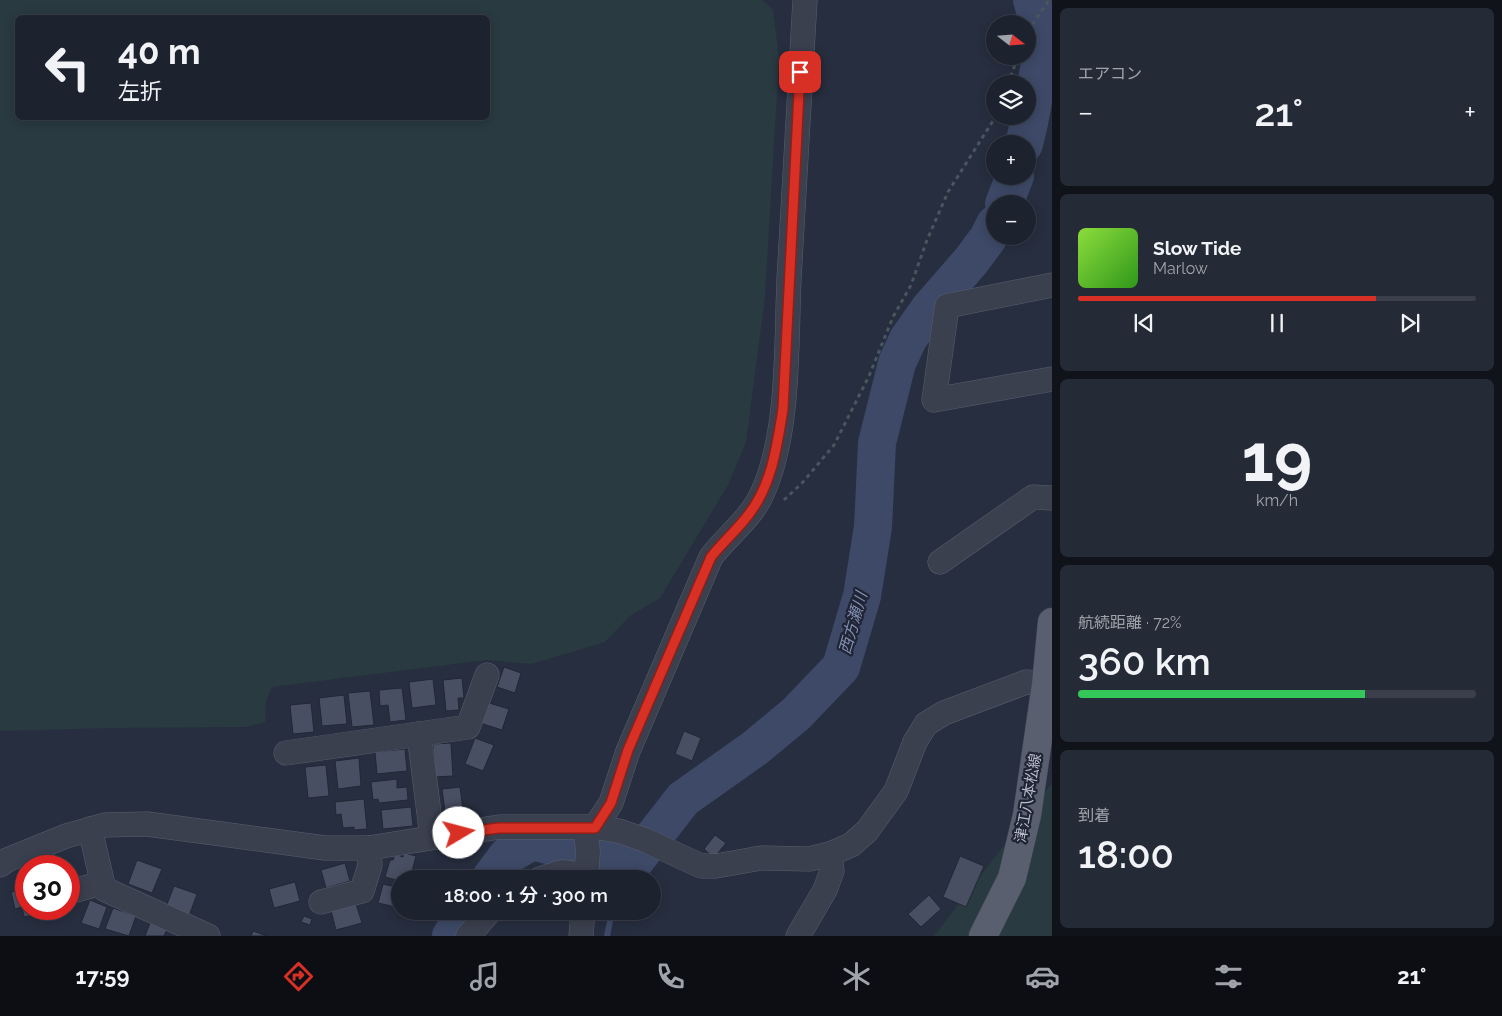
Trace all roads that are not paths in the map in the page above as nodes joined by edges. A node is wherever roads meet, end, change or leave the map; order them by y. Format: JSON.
{"nodes":[{"id":1,"x":805,"y":0,"type":"edge"},
{"id":2,"x":1052,"y":285,"type":"edge"},
{"id":3,"x":1052,"y":380,"type":"edge"},
{"id":4,"x":1052,"y":498,"type":"edge"},
{"id":5,"x":940,"y":562,"type":"dead end"},
{"id":6,"x":1052,"y":622,"type":"edge"},
{"id":7,"x":486,"y":675,"type":"dead end"},
{"id":8,"x":1046,"y":684,"type":"junction"},
{"id":9,"x":419,"y":734,"type":"junction"},
{"id":10,"x":286,"y":753,"type":"dead end"},
{"id":11,"x":590,"y":828,"type":"junction"},
{"id":12,"x":90,"y":829,"type":"junction"},
{"id":13,"x":432,"y":838,"type":"junction"},
{"id":14,"x":368,"y":848,"type":"junction"},
{"id":15,"x":830,"y":854,"type":"junction"},
{"id":16,"x":0,"y":865,"type":"edge"},
{"id":17,"x":587,"y":870,"type":"edge"},
{"id":18,"x":102,"y":883,"type":"junction"},
{"id":19,"x":80,"y":889,"type":"edge"},
{"id":20,"x":321,"y":902,"type":"dead end"},
{"id":21,"x":482,"y":920,"type":"edge"},
{"id":22,"x":582,"y":920,"type":"edge"},
{"id":23,"x":208,"y":936,"type":"edge"},
{"id":24,"x":468,"y":936,"type":"edge"},
{"id":25,"x":581,"y":936,"type":"edge"},
{"id":26,"x":798,"y":936,"type":"edge"},
{"id":27,"x":983,"y":936,"type":"edge"}],
"edges":[{"from":1,"to":11,"type":"street"},
{"from":2,"to":3,"type":"street"},
{"from":4,"to":5,"type":"street"},
{"from":6,"to":8,"type":"main road","name":"津江八本松線"},
{"from":7,"to":9,"type":"street"},
{"from":8,"to":15,"type":"street"},
{"from":8,"to":27,"type":"main road","name":"津江八本松線"},
{"from":9,"to":10,"type":"street"},
{"from":9,"to":13,"type":"street"},
{"from":11,"to":13,"type":"street"},
{"from":11,"to":15,"type":"street"},
{"from":11,"to":17,"type":"street"},
{"from":12,"to":14,"type":"street"},
{"from":12,"to":16,"type":"street"},
{"from":12,"to":18,"type":"street"},
{"from":13,"to":14,"type":"street"},
{"from":14,"to":20,"type":"street"},
{"from":15,"to":26,"type":"street"},
{"from":18,"to":19,"type":"street"},
{"from":18,"to":23,"type":"street"},
{"from":21,"to":24,"type":"street"},
{"from":22,"to":25,"type":"street"}]}
